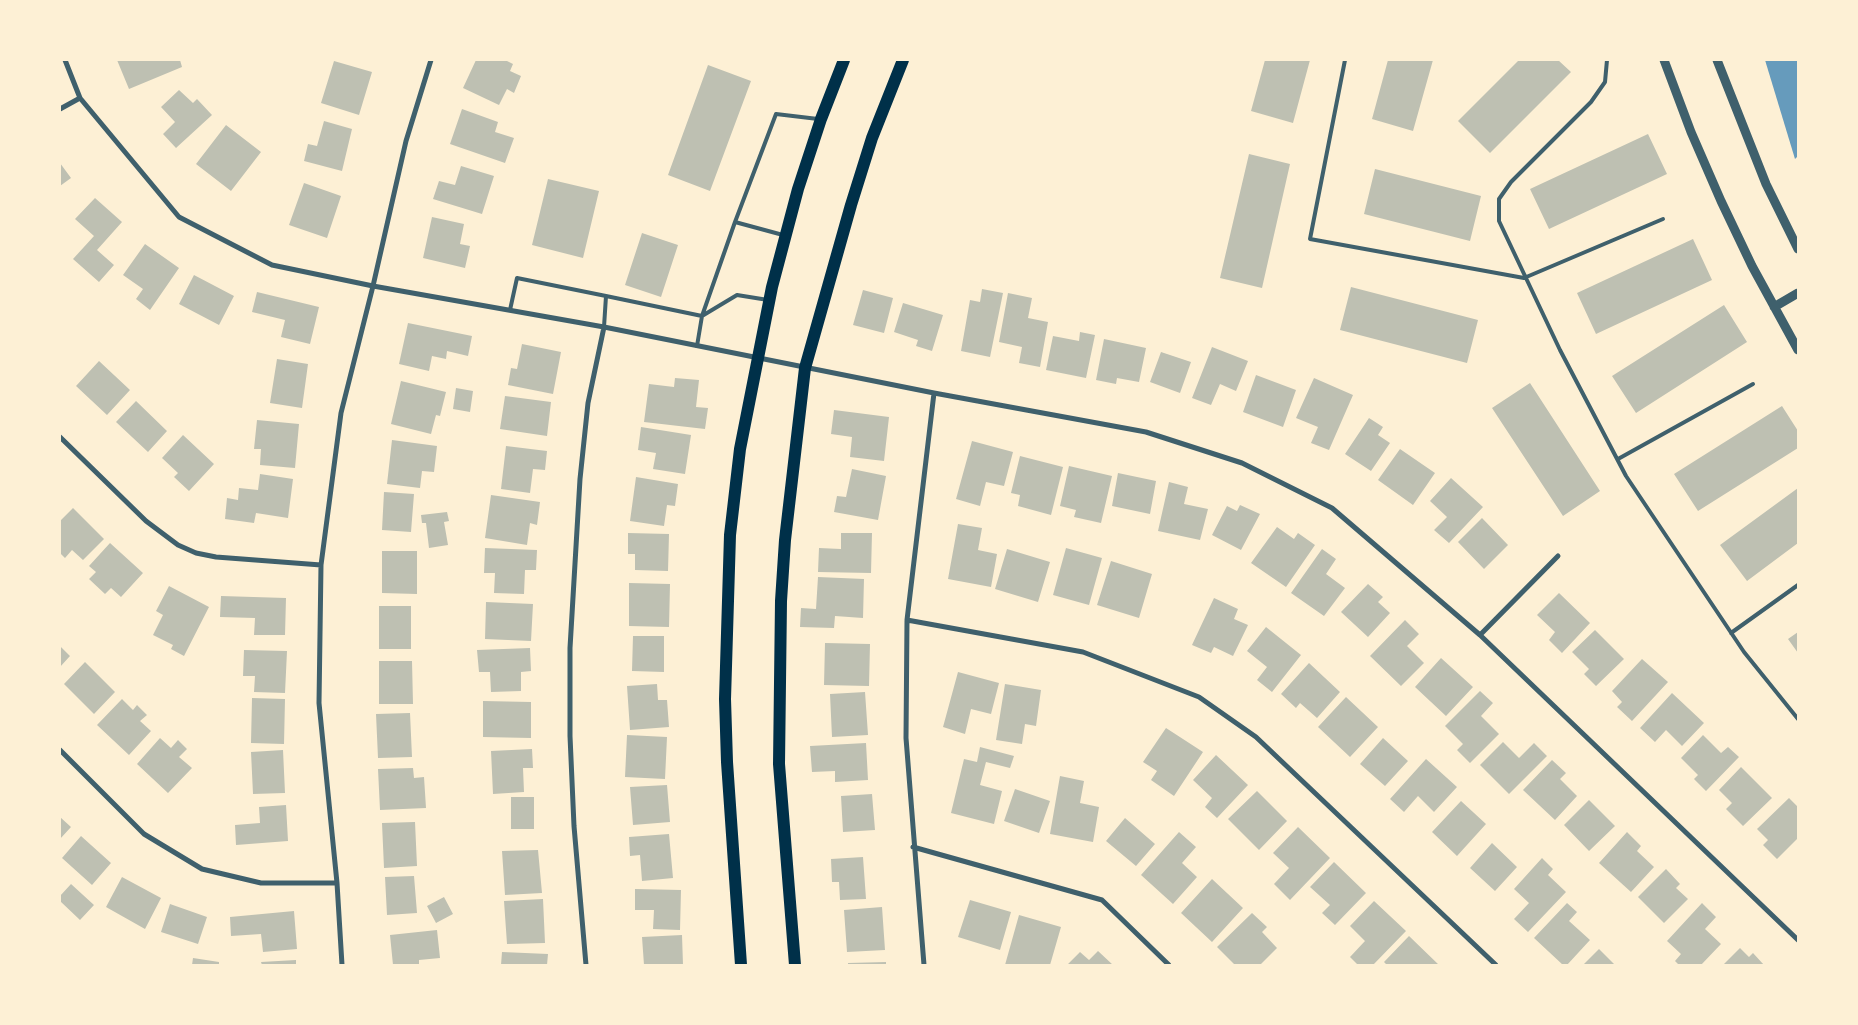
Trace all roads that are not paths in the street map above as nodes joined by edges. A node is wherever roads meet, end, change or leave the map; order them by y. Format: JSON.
{"nodes":[{"id":1,"x":65,"y":60,"type":"edge"},
{"id":2,"x":431,"y":60,"type":"edge"},
{"id":3,"x":844,"y":60,"type":"edge"},
{"id":4,"x":903,"y":60,"type":"edge"},
{"id":5,"x":1345,"y":60,"type":"edge"},
{"id":6,"x":1607,"y":60,"type":"edge"},
{"id":7,"x":1664,"y":60,"type":"edge"},
{"id":8,"x":1717,"y":60,"type":"edge"},
{"id":9,"x":80,"y":98,"type":"junction"},
{"id":10,"x":60,"y":109,"type":"edge"},
{"id":11,"x":821,"y":119,"type":"junction"},
{"id":12,"x":1663,"y":219,"type":"dead end"},
{"id":13,"x":735,"y":222,"type":"junction"},
{"id":14,"x":785,"y":235,"type":"junction"},
{"id":15,"x":1798,"y":249,"type":"edge"},
{"id":16,"x":1524,"y":278,"type":"junction"},
{"id":17,"x":373,"y":286,"type":"junction"},
{"id":18,"x":1798,"y":293,"type":"edge"},
{"id":19,"x":606,"y":296,"type":"junction"},
{"id":20,"x":769,"y":300,"type":"junction"},
{"id":21,"x":1774,"y":307,"type":"junction"},
{"id":22,"x":510,"y":310,"type":"junction"},
{"id":23,"x":702,"y":316,"type":"junction"},
{"id":24,"x":604,"y":327,"type":"junction"},
{"id":25,"x":697,"y":346,"type":"junction"},
{"id":26,"x":1798,"y":350,"type":"edge"},
{"id":27,"x":757,"y":358,"type":"junction"},
{"id":28,"x":805,"y":368,"type":"junction"},
{"id":29,"x":1753,"y":384,"type":"dead end"},
{"id":30,"x":934,"y":394,"type":"junction"},
{"id":31,"x":60,"y":437,"type":"edge"},
{"id":32,"x":1618,"y":459,"type":"junction"},
{"id":33,"x":1558,"y":556,"type":"dead end"},
{"id":34,"x":321,"y":565,"type":"junction"},
{"id":35,"x":1798,"y":586,"type":"edge"},
{"id":36,"x":907,"y":620,"type":"junction"},
{"id":37,"x":1731,"y":633,"type":"junction"},
{"id":38,"x":1480,"y":635,"type":"junction"},
{"id":39,"x":1798,"y":719,"type":"edge"},
{"id":40,"x":60,"y":750,"type":"edge"},
{"id":41,"x":913,"y":847,"type":"junction"},
{"id":42,"x":337,"y":883,"type":"junction"},
{"id":43,"x":1798,"y":940,"type":"edge"},
{"id":44,"x":342,"y":965,"type":"edge"},
{"id":45,"x":586,"y":965,"type":"edge"},
{"id":46,"x":742,"y":965,"type":"edge"},
{"id":47,"x":794,"y":965,"type":"edge"},
{"id":48,"x":924,"y":965,"type":"edge"},
{"id":49,"x":1169,"y":965,"type":"edge"},
{"id":50,"x":1496,"y":965,"type":"edge"}],
"edges":[{"from":1,"to":9,"type":"street"},
{"from":2,"to":17,"type":"street"},
{"from":3,"to":11,"type":"main road"},
{"from":4,"to":28,"type":"main road"},
{"from":5,"to":16,"type":"lane"},
{"from":6,"to":16,"type":"lane"},
{"from":7,"to":21,"type":"street"},
{"from":8,"to":15,"type":"street"},
{"from":9,"to":10,"type":"street"},
{"from":9,"to":17,"type":"street"},
{"from":11,"to":13,"type":"lane"},
{"from":11,"to":14,"type":"main road"},
{"from":12,"to":16,"type":"lane"},
{"from":13,"to":14,"type":"lane"},
{"from":13,"to":23,"type":"lane"},
{"from":14,"to":20,"type":"main road"},
{"from":16,"to":32,"type":"lane"},
{"from":17,"to":22,"type":"street"},
{"from":17,"to":34,"type":"street"},
{"from":18,"to":21,"type":"street"},
{"from":19,"to":22,"type":"lane"},
{"from":19,"to":23,"type":"lane"},
{"from":19,"to":24,"type":"lane"},
{"from":20,"to":23,"type":"lane"},
{"from":20,"to":27,"type":"main road"},
{"from":21,"to":26,"type":"street"},
{"from":22,"to":24,"type":"street"},
{"from":23,"to":25,"type":"lane"},
{"from":24,"to":25,"type":"street"},
{"from":24,"to":45,"type":"street"},
{"from":25,"to":27,"type":"street"},
{"from":27,"to":28,"type":"street"},
{"from":27,"to":46,"type":"main road"},
{"from":28,"to":30,"type":"street"},
{"from":28,"to":47,"type":"main road"},
{"from":29,"to":32,"type":"lane"},
{"from":30,"to":36,"type":"street"},
{"from":30,"to":38,"type":"street"},
{"from":31,"to":34,"type":"street"},
{"from":32,"to":37,"type":"lane"},
{"from":33,"to":38,"type":"street"},
{"from":34,"to":42,"type":"street"},
{"from":35,"to":37,"type":"lane"},
{"from":36,"to":41,"type":"street"},
{"from":36,"to":50,"type":"street"},
{"from":37,"to":39,"type":"lane"},
{"from":38,"to":43,"type":"street"},
{"from":40,"to":42,"type":"street"},
{"from":41,"to":48,"type":"street"},
{"from":41,"to":49,"type":"street"},
{"from":42,"to":44,"type":"street"}]}
